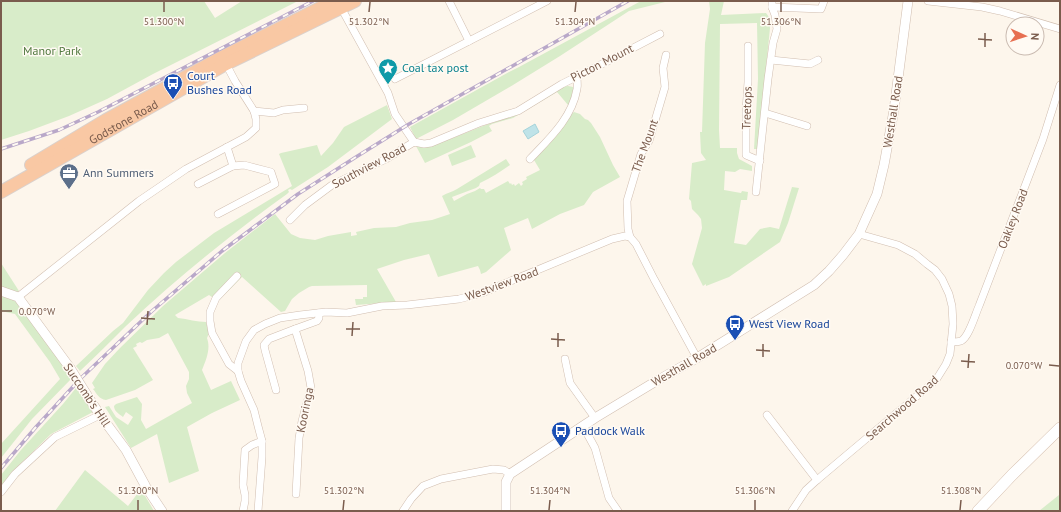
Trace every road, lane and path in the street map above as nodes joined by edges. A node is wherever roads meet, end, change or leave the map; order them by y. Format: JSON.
{"nodes":[{"id":1,"x":355,"y":1,"type":"edge"},
{"id":2,"x":449,"y":1,"type":"edge"},
{"id":3,"x":547,"y":1,"type":"edge"},
{"id":4,"x":824,"y":1,"type":"edge"},
{"id":5,"x":908,"y":1,"type":"edge"},
{"id":6,"x":928,"y":1,"type":"edge"},
{"id":7,"x":337,"y":3,"type":"edge"},
{"id":8,"x":772,"y":4,"type":"edge"},
{"id":9,"x":1060,"y":29,"type":"edge"},
{"id":10,"x":660,"y":34,"type":"dead end"},
{"id":11,"x":469,"y":41,"type":"junction"},
{"id":12,"x":748,"y":46,"type":"dead end"},
{"id":13,"x":666,"y":55,"type":"dead end"},
{"id":14,"x":771,"y":60,"type":"junction"},
{"id":15,"x":818,"y":60,"type":"dead end"},
{"id":16,"x":226,"y":64,"type":"junction"},
{"id":17,"x":577,"y":77,"type":"junction"},
{"id":18,"x":395,"y":79,"type":"dead end"},
{"id":19,"x":1060,"y":85,"type":"edge"},
{"id":20,"x":545,"y":94,"type":"joint"},
{"id":21,"x":147,"y":103,"type":"junction"},
{"id":22,"x":304,"y":108,"type":"dead end"},
{"id":23,"x":254,"y":110,"type":"junction"},
{"id":24,"x":765,"y":113,"type":"junction"},
{"id":25,"x":806,"y":126,"type":"dead end"},
{"id":26,"x":414,"y":142,"type":"junction"},
{"id":27,"x":227,"y":147,"type":"junction"},
{"id":28,"x":530,"y":159,"type":"dead end"},
{"id":29,"x":760,"y":161,"type":"junction"},
{"id":30,"x":233,"y":166,"type":"junction"},
{"id":31,"x":1,"y":183,"type":"edge"},
{"id":32,"x":198,"y":184,"type":"dead end"},
{"id":33,"x":1,"y":192,"type":"edge"},
{"id":34,"x":756,"y":192,"type":"dead end"},
{"id":35,"x":218,"y":214,"type":"dead end"},
{"id":36,"x":290,"y":220,"type":"dead end"},
{"id":37,"x":859,"y":234,"type":"junction"},
{"id":38,"x":630,"y":237,"type":"junction"},
{"id":39,"x":237,"y":276,"type":"dead end"},
{"id":40,"x":1,"y":291,"type":"edge"},
{"id":41,"x":18,"y":297,"type":"junction"},
{"id":42,"x":319,"y":313,"type":"junction"},
{"id":43,"x":295,"y":329,"type":"junction"},
{"id":44,"x":951,"y":342,"type":"junction"},
{"id":45,"x":698,"y":358,"type":"junction"},
{"id":46,"x":566,"y":359,"type":"dead end"},
{"id":47,"x":238,"y":371,"type":"junction"},
{"id":48,"x":276,"y":390,"type":"dead end"},
{"id":49,"x":100,"y":415,"type":"junction"},
{"id":50,"x":767,"y":415,"type":"dead end"},
{"id":51,"x":595,"y":418,"type":"junction"},
{"id":52,"x":582,"y":426,"type":"junction"},
{"id":53,"x":1060,"y":428,"type":"edge"},
{"id":54,"x":262,"y":441,"type":"junction"},
{"id":55,"x":510,"y":474,"type":"junction"},
{"id":56,"x":816,"y":480,"type":"junction"},
{"id":57,"x":1,"y":492,"type":"edge"},
{"id":58,"x":296,"y":494,"type":"dead end"},
{"id":59,"x":162,"y":511,"type":"edge"},
{"id":60,"x":243,"y":511,"type":"edge"},
{"id":61,"x":258,"y":511,"type":"edge"},
{"id":62,"x":403,"y":511,"type":"edge"},
{"id":63,"x":506,"y":511,"type":"edge"},
{"id":64,"x":618,"y":511,"type":"edge"},
{"id":65,"x":792,"y":511,"type":"edge"},
{"id":66,"x":978,"y":511,"type":"edge"}],
"edges":[{"from":1,"to":7,"type":"highway","name":"Godstone Road"},
{"from":2,"to":11,"type":"street"},
{"from":3,"to":11,"type":"street"},
{"from":4,"to":8,"type":"street"},
{"from":5,"to":37,"type":"street","name":"Westhall Road"},
{"from":6,"to":9,"type":"street"},
{"from":7,"to":16,"type":"highway","name":"Godstone Road"},
{"from":7,"to":21,"type":"highway","name":"Godstone Road"},
{"from":7,"to":26,"type":"street"},
{"from":8,"to":14,"type":"street"},
{"from":10,"to":17,"type":"street","name":"Picton Mount"},
{"from":11,"to":18,"type":"street"},
{"from":12,"to":29,"type":"street","name":"Treetops"},
{"from":13,"to":38,"type":"street","name":"The Mount"},
{"from":14,"to":15,"type":"street"},
{"from":14,"to":24,"type":"street"},
{"from":16,"to":21,"type":"highway","name":"Godstone Road"},
{"from":16,"to":23,"type":"street"},
{"from":17,"to":20,"type":"street","name":"Picton Mount"},
{"from":17,"to":28,"type":"street"},
{"from":19,"to":44,"type":"street","name":"Oakley Road"},
{"from":20,"to":26,"type":"street","name":"Southview Road"},
{"from":21,"to":31,"type":"highway","name":"Godstone Road"},
{"from":21,"to":33,"type":"highway","name":"Godstone Road"},
{"from":22,"to":23,"type":"street"},
{"from":23,"to":27,"type":"street"},
{"from":24,"to":25,"type":"street"},
{"from":24,"to":29,"type":"street"},
{"from":26,"to":36,"type":"street","name":"Southview Road"},
{"from":27,"to":30,"type":"street"},
{"from":27,"to":41,"type":"street"},
{"from":29,"to":34,"type":"street"},
{"from":30,"to":32,"type":"street"},
{"from":30,"to":35,"type":"street"},
{"from":37,"to":44,"type":"street","name":"Searchwood Road"},
{"from":37,"to":45,"type":"street","name":"Westhall Road"},
{"from":38,"to":42,"type":"street","name":"Westview Road"},
{"from":38,"to":45,"type":"street"},
{"from":39,"to":47,"type":"street"},
{"from":40,"to":41,"type":"street"},
{"from":41,"to":49,"type":"street","name":"Succomb's Hill","bridge":true},
{"from":42,"to":43,"type":"street"},
{"from":42,"to":47,"type":"street","name":"Westview Road"},
{"from":43,"to":48,"type":"street"},
{"from":43,"to":58,"type":"street","name":"Kooringa"},
{"from":44,"to":56,"type":"street","name":"Searchwood Road"},
{"from":45,"to":51,"type":"street","name":"Westhall Road"},
{"from":46,"to":51,"type":"street"},
{"from":47,"to":54,"type":"street"},
{"from":49,"to":57,"type":"street"},
{"from":49,"to":59,"type":"street","name":"Succomb's Hill"},
{"from":50,"to":56,"type":"street"},
{"from":51,"to":52,"type":"street","name":"Westhall Road"},
{"from":52,"to":55,"type":"street","name":"Westhall Road"},
{"from":52,"to":64,"type":"street"},
{"from":53,"to":66,"type":"main road"},
{"from":54,"to":60,"type":"street"},
{"from":54,"to":61,"type":"street"},
{"from":55,"to":62,"type":"street"},
{"from":55,"to":63,"type":"street"},
{"from":56,"to":65,"type":"street","name":"Searchwood Road"}]}
